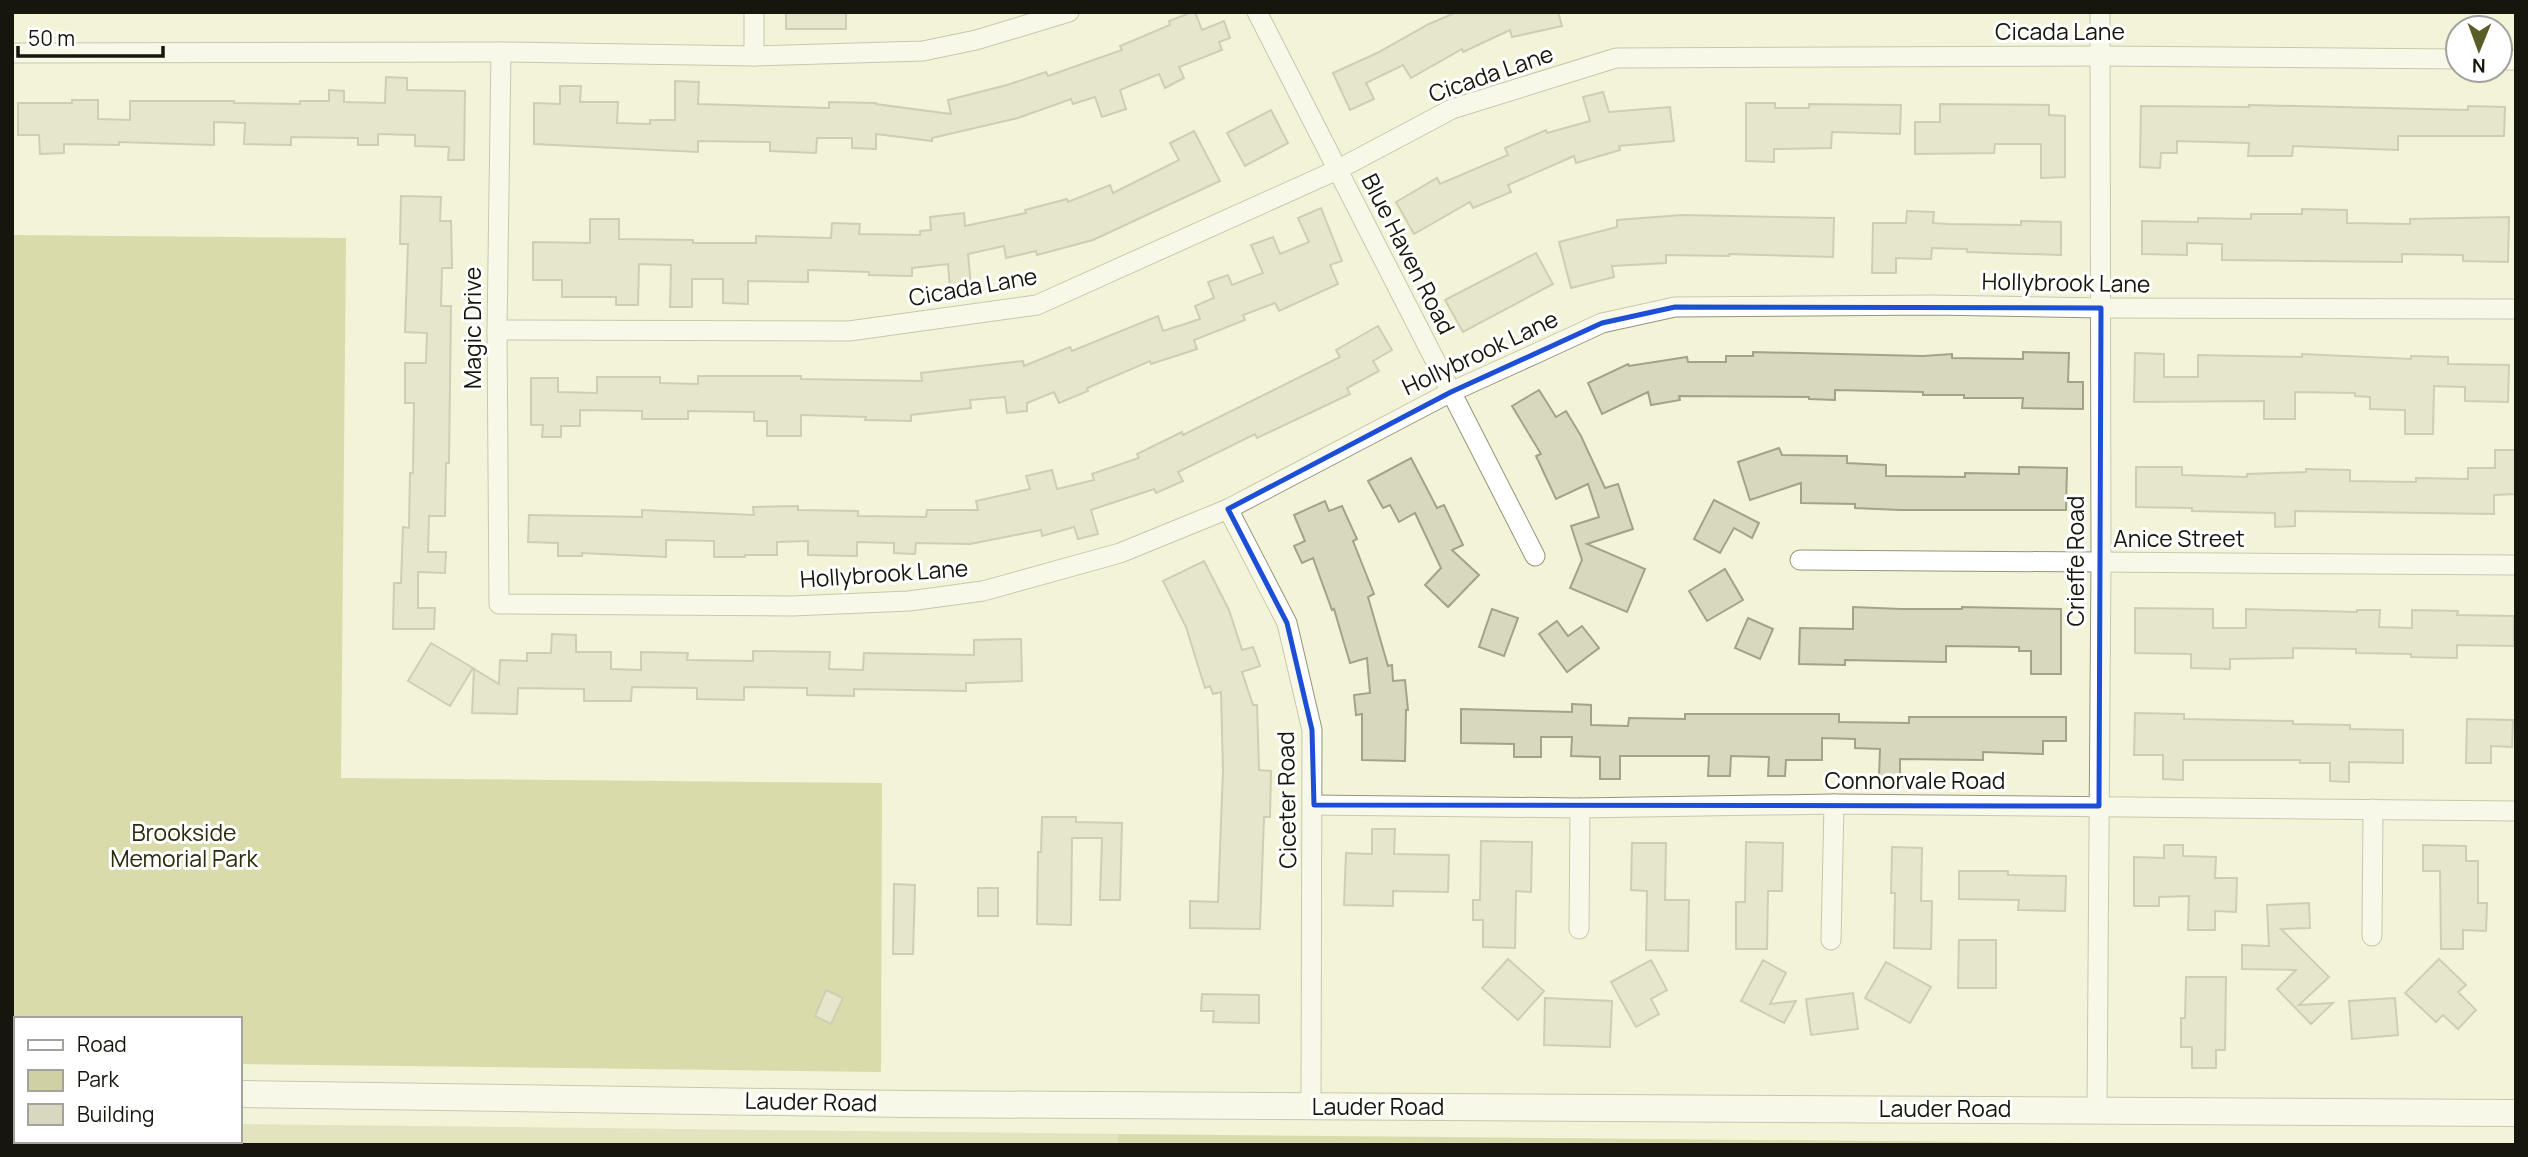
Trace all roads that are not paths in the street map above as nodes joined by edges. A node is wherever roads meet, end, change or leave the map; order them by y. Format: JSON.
{"nodes":[{"id":1,"x":754,"y":12,"type":"edge"},
{"id":2,"x":1069,"y":12,"type":"edge"},
{"id":3,"x":1257,"y":12,"type":"edge"},
{"id":4,"x":2100,"y":12,"type":"edge"},
{"id":5,"x":1029,"y":18,"type":"edge"},
{"id":6,"x":501,"y":52,"type":"junction"},
{"id":7,"x":12,"y":53,"type":"edge"},
{"id":8,"x":754,"y":56,"type":"junction"},
{"id":9,"x":2100,"y":56,"type":"junction"},
{"id":10,"x":2444,"y":59,"type":"edge"},
{"id":11,"x":1337,"y":170,"type":"junction"},
{"id":12,"x":2101,"y":308,"type":"junction"},
{"id":13,"x":2516,"y":309,"type":"edge"},
{"id":14,"x":497,"y":330,"type":"junction"},
{"id":15,"x":1451,"y":392,"type":"junction"},
{"id":16,"x":1228,"y":509,"type":"junction"},
{"id":17,"x":1535,"y":556,"type":"dead end"},
{"id":18,"x":1800,"y":560,"type":"dead end"},
{"id":19,"x":2101,"y":563,"type":"junction"},
{"id":20,"x":2516,"y":565,"type":"edge"},
{"id":21,"x":499,"y":604,"type":"joint"},
{"id":22,"x":1834,"y":804,"type":"junction"},
{"id":23,"x":1314,"y":805,"type":"junction"},
{"id":24,"x":2099,"y":806,"type":"junction"},
{"id":25,"x":1580,"y":808,"type":"junction"},
{"id":26,"x":2373,"y":809,"type":"junction"},
{"id":27,"x":2516,"y":811,"type":"edge"},
{"id":28,"x":1579,"y":929,"type":"dead end"},
{"id":29,"x":2372,"y":936,"type":"dead end"},
{"id":30,"x":1831,"y":940,"type":"dead end"},
{"id":31,"x":242,"y":1094,"type":"edge"},
{"id":32,"x":1311,"y":1107,"type":"junction"},
{"id":33,"x":2097,"y":1110,"type":"junction"},
{"id":34,"x":2516,"y":1113,"type":"edge"}],
"edges":[{"from":1,"to":8,"type":"street"},
{"from":2,"to":5,"type":"street"},
{"from":3,"to":11,"type":"street","name":"Blue Haven Road"},
{"from":4,"to":9,"type":"street","name":"Crieffe Road"},
{"from":5,"to":8,"type":"street"},
{"from":6,"to":7,"type":"street"},
{"from":6,"to":8,"type":"street"},
{"from":6,"to":14,"type":"street","name":"Magic Drive"},
{"from":9,"to":10,"type":"street","name":"Cicada Lane"},
{"from":9,"to":11,"type":"street","name":"Cicada Lane"},
{"from":9,"to":12,"type":"street","name":"Crieffe Road"},
{"from":11,"to":14,"type":"street","name":"Cicada Lane"},
{"from":11,"to":15,"type":"street","name":"Blue Haven Road"},
{"from":12,"to":13,"type":"street","name":"Hollybrook Lane"},
{"from":12,"to":15,"type":"street","name":"Hollybrook Lane"},
{"from":12,"to":19,"type":"street","name":"Crieffe Road"},
{"from":14,"to":21,"type":"street","name":"Magic Drive"},
{"from":15,"to":16,"type":"street","name":"Hollybrook Lane"},
{"from":15,"to":17,"type":"street","name":"Blue Haven Road"},
{"from":16,"to":21,"type":"street","name":"Hollybrook Lane"},
{"from":16,"to":23,"type":"street","name":"Ciceter Road"},
{"from":18,"to":19,"type":"street","name":"Anice Street"},
{"from":19,"to":20,"type":"street","name":"Anice Street"},
{"from":19,"to":24,"type":"street","name":"Crieffe Road"},
{"from":22,"to":24,"type":"street","name":"Connorvale Road"},
{"from":22,"to":25,"type":"street","name":"Connorvale Road"},
{"from":22,"to":30,"type":"street"},
{"from":23,"to":25,"type":"street","name":"Connorvale Road"},
{"from":23,"to":32,"type":"street","name":"Ciceter Road"},
{"from":24,"to":26,"type":"street","name":"Connorvale Road"},
{"from":24,"to":33,"type":"street","name":"Crieffe Road"},
{"from":25,"to":28,"type":"street"},
{"from":26,"to":27,"type":"street","name":"Connorvale Road"},
{"from":26,"to":29,"type":"street"},
{"from":31,"to":32,"type":"main road","name":"Lauder Road"},
{"from":32,"to":33,"type":"main road","name":"Lauder Road"},
{"from":33,"to":34,"type":"main road","name":"Lauder Road"}]}
